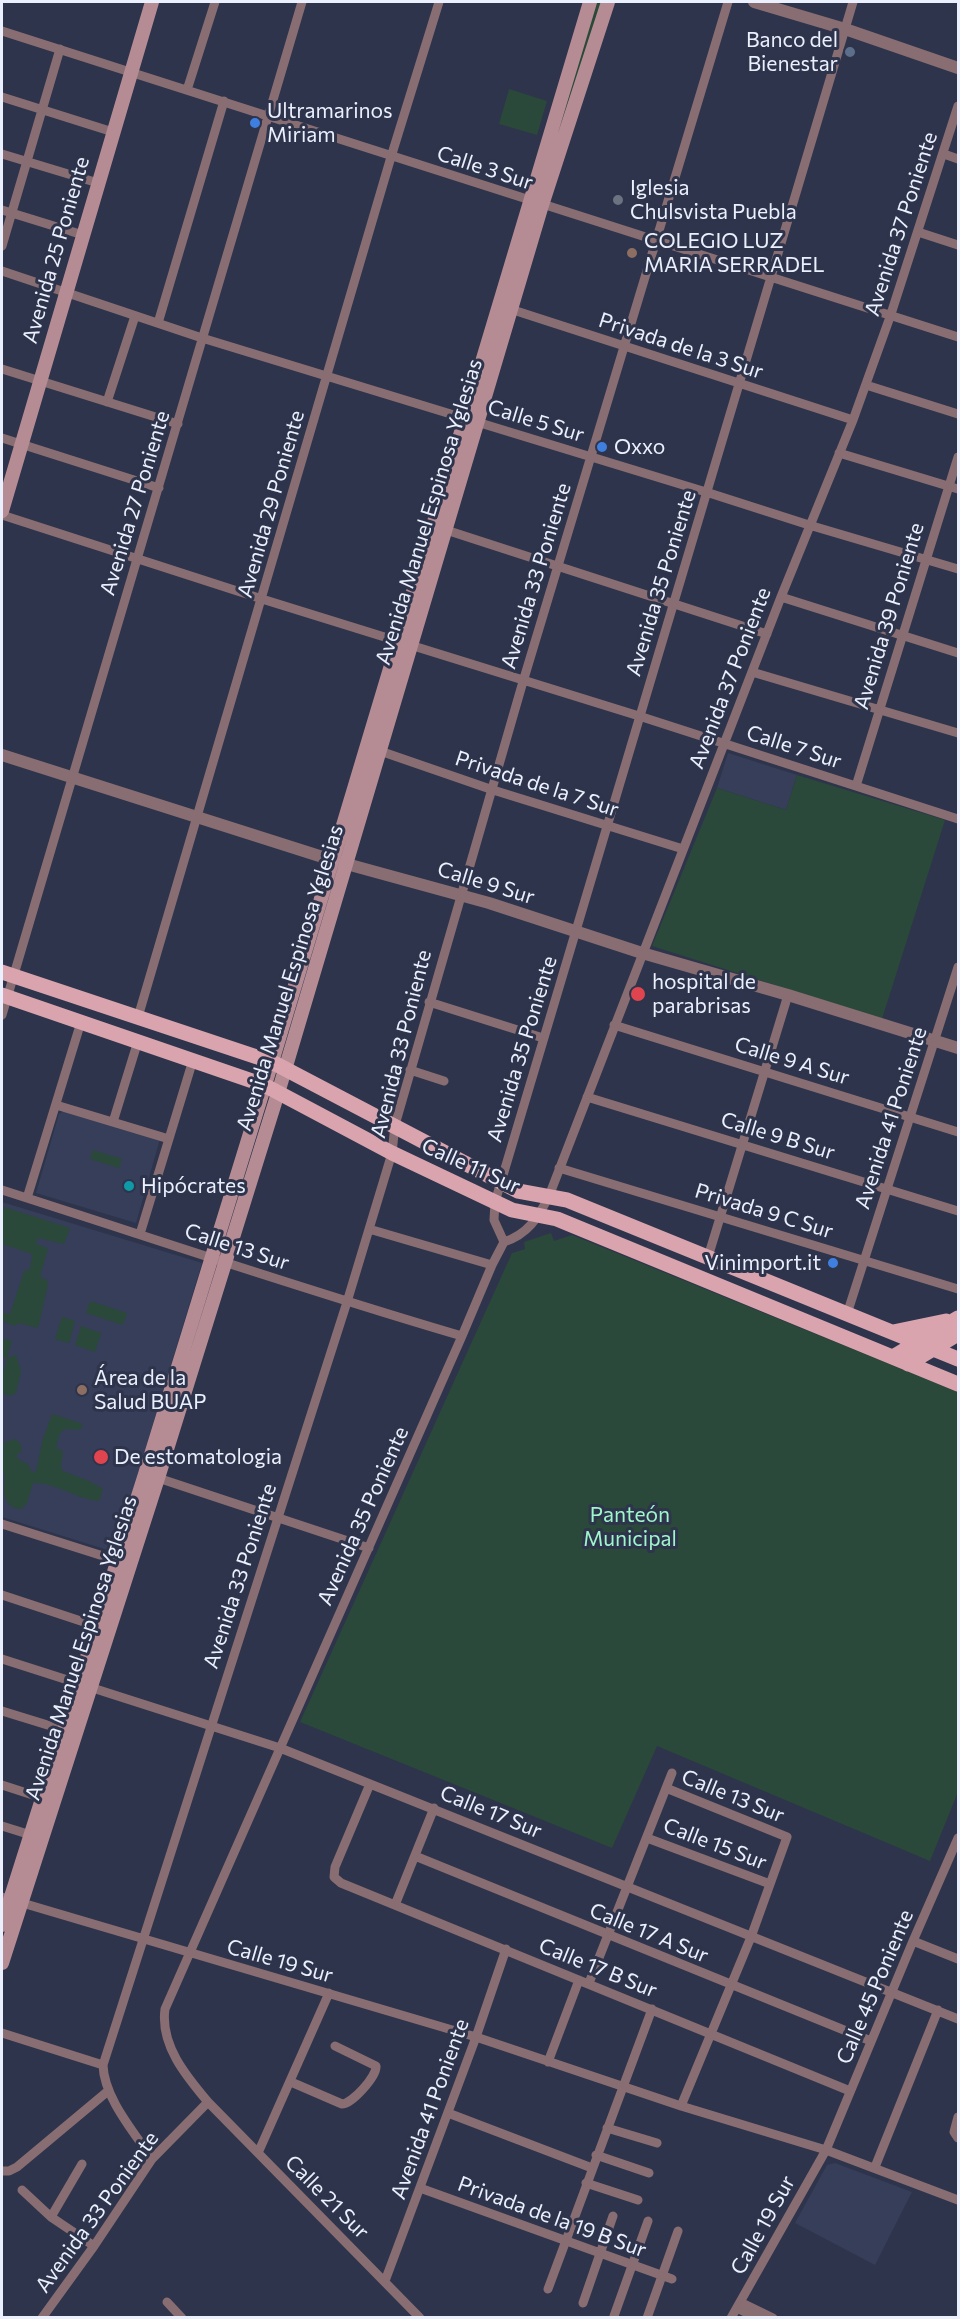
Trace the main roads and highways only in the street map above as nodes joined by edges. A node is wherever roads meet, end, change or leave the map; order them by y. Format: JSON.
{"nodes":[{"id":1,"x":152,"y":2,"type":"edge"},
{"id":2,"x":590,"y":2,"type":"edge"},
{"id":3,"x":609,"y":2,"type":"edge"},
{"id":4,"x":536,"y":203,"type":"junction"},
{"id":5,"x":471,"y":421,"type":"junction"},
{"id":6,"x":2,"y":513,"type":"edge"},
{"id":7,"x":405,"y":644,"type":"junction"},
{"id":8,"x":339,"y":862,"type":"junction"},
{"id":9,"x":8,"y":974,"type":"edge"},
{"id":10,"x":4,"y":995,"type":"edge"},
{"id":11,"x":278,"y":1066,"type":"junction"},
{"id":12,"x":271,"y":1089,"type":"junction"},
{"id":13,"x":958,"y":1323,"type":"edge"},
{"id":14,"x":892,"y":1332,"type":"junction"},
{"id":15,"x":917,"y":1342,"type":"junction"},
{"id":16,"x":933,"y":1349,"type":"junction"},
{"id":17,"x":893,"y":1357,"type":"junction"},
{"id":18,"x":958,"y":1359,"type":"edge"},
{"id":19,"x":908,"y":1364,"type":"junction"},
{"id":20,"x":958,"y":1384,"type":"edge"},
{"id":21,"x":152,"y":1476,"type":"junction"},
{"id":22,"x":11,"y":1900,"type":"edge"},
{"id":23,"x":2,"y":1925,"type":"edge"},
{"id":24,"x":2,"y":1963,"type":"edge"}],
"edges":[{"from":1,"to":6,"type":"main road","name":"Avenida 25 Poniente"},
{"from":2,"to":4,"type":"main road","name":"Avenida Manuel Espinosa Yglesias"},
{"from":3,"to":4,"type":"main road","name":"Avenida Manuel Espinosa Yglesias"},
{"from":4,"to":5,"type":"main road","name":"Avenida Manuel Espinosa Yglesias"},
{"from":5,"to":7,"type":"main road","name":"Avenida Manuel Espinosa Yglesias"},
{"from":5,"to":7,"type":"main road","name":"Avenida Manuel Espinosa Yglesias"},
{"from":7,"to":8,"type":"main road","name":"Avenida Manuel Espinosa Yglesias"},
{"from":7,"to":8,"type":"main road","name":"Avenida Manuel Espinosa Yglesias"},
{"from":8,"to":11,"type":"main road","name":"Avenida Manuel Espinosa Yglesias"},
{"from":9,"to":11,"type":"main road","name":"Calle 11 Sur"},
{"from":10,"to":12,"type":"main road","name":"Calle 11 Sur"},
{"from":11,"to":12,"type":"main road","name":"Avenida Manuel Espinosa Yglesias"},
{"from":11,"to":14,"type":"main road","name":"Calle 11 Sur"},
{"from":12,"to":17,"type":"main road","name":"Calle 11 Sur"},
{"from":12,"to":21,"type":"main road","name":"Avenida Manuel Espinosa Yglesias"},
{"from":12,"to":21,"type":"main road","name":"Avenida Manuel Espinosa Yglesias"},
{"from":13,"to":14,"type":"main road"},
{"from":13,"to":15,"type":"main road"},
{"from":13,"to":16,"type":"main road"},
{"from":14,"to":15,"type":"main road","name":"Calle 11 Sur"},
{"from":15,"to":16,"type":"main road","name":"Calle 11 Sur"},
{"from":15,"to":17,"type":"main road"},
{"from":16,"to":18,"type":"main road","name":"Calle 11 Sur"},
{"from":16,"to":19,"type":"main road"},
{"from":17,"to":19,"type":"main road","name":"Calle 11 Sur"},
{"from":19,"to":20,"type":"main road","name":"Calle 11 Sur"},
{"from":21,"to":22,"type":"main road","name":"Avenida Manuel Espinosa Yglesias"},
{"from":22,"to":23,"type":"main road","name":"Avenida Manuel Espinosa Yglesias"},
{"from":22,"to":24,"type":"main road","name":"Avenida Manuel Espinosa Yglesias"}]}
